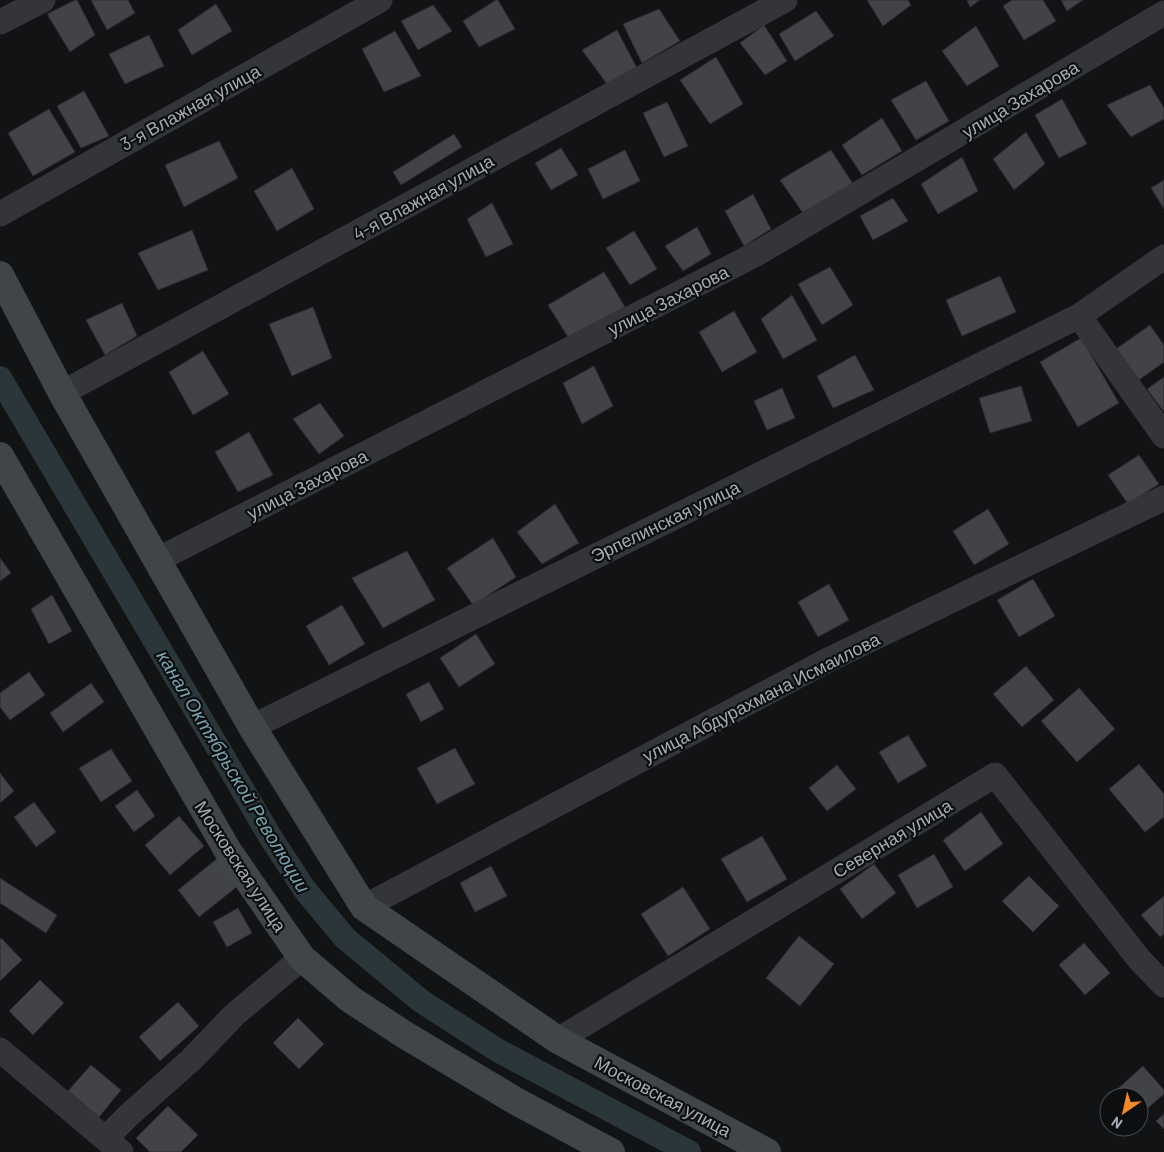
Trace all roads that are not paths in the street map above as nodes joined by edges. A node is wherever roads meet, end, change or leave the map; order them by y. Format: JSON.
{"nodes":[{"id":1,"x":43,"y":0,"type":"edge"},
{"id":2,"x":380,"y":0,"type":"edge"},
{"id":3,"x":785,"y":0,"type":"edge"},
{"id":4,"x":1164,"y":13,"type":"edge"},
{"id":5,"x":0,"y":22,"type":"edge"},
{"id":6,"x":0,"y":214,"type":"edge"},
{"id":7,"x":1164,"y":257,"type":"edge"},
{"id":8,"x":0,"y":275,"type":"edge"},
{"id":9,"x":1079,"y":316,"type":"junction"},
{"id":10,"x":62,"y":393,"type":"junction"},
{"id":11,"x":1164,"y":436,"type":"edge"},
{"id":12,"x":0,"y":456,"type":"edge"},
{"id":13,"x":1164,"y":498,"type":"edge"},
{"id":14,"x":157,"y":560,"type":"junction"},
{"id":15,"x":252,"y":727,"type":"junction"},
{"id":16,"x":364,"y":907,"type":"junction"},
{"id":17,"x":302,"y":958,"type":"junction"},
{"id":18,"x":1164,"y":985,"type":"edge"},
{"id":19,"x":558,"y":1040,"type":"junction"},
{"id":20,"x":0,"y":1050,"type":"edge"},
{"id":21,"x":114,"y":1145,"type":"edge"},
{"id":22,"x":611,"y":1152,"type":"edge"},
{"id":23,"x":767,"y":1152,"type":"edge"}],
"edges":[{"from":1,"to":5,"type":"street"},
{"from":2,"to":6,"type":"street","name":"3-я Влажная улица"},
{"from":3,"to":10,"type":"street","name":"4-я Влажная улица"},
{"from":4,"to":14,"type":"street","name":"улица Захарова"},
{"from":7,"to":9,"type":"street","name":"Эрпелинская улица"},
{"from":8,"to":10,"type":"main road"},
{"from":9,"to":11,"type":"street"},
{"from":9,"to":15,"type":"street","name":"Эрпелинская улица"},
{"from":10,"to":14,"type":"main road"},
{"from":12,"to":17,"type":"main road","name":"Московская улица"},
{"from":13,"to":16,"type":"street","name":"улица Абдурахмана Исмаилова"},
{"from":14,"to":15,"type":"main road"},
{"from":15,"to":16,"type":"main road"},
{"from":16,"to":19,"type":"main road","name":"Московская улица"},
{"from":17,"to":21,"type":"street"},
{"from":17,"to":22,"type":"main road","name":"Московская улица"},
{"from":18,"to":19,"type":"street","name":"Северная улица"},
{"from":19,"to":23,"type":"main road","name":"Московская улица"},
{"from":20,"to":21,"type":"street"}]}
